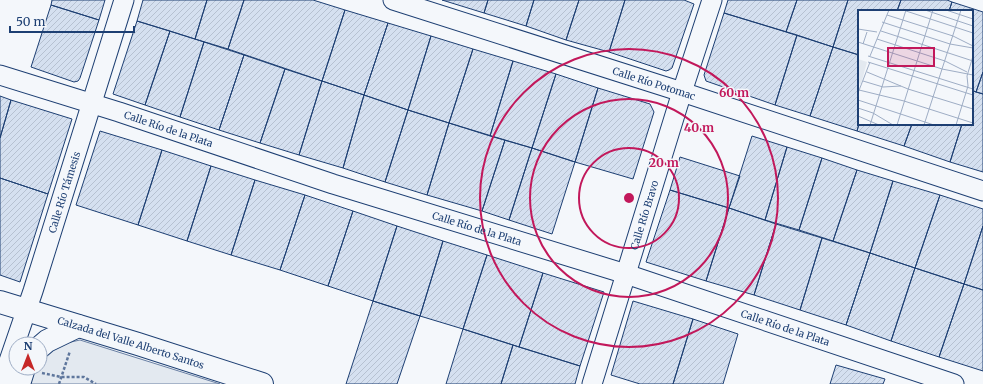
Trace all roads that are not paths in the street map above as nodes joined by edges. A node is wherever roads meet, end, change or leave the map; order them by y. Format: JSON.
{"nodes":[{"id":1,"x":124,"y":0,"type":"edge"},
{"id":2,"x":393,"y":0,"type":"edge"},
{"id":3,"x":712,"y":0,"type":"edge"},
{"id":4,"x":0,"y":75,"type":"edge"},
{"id":5,"x":682,"y":92,"type":"junction"},
{"id":6,"x":92,"y":103,"type":"junction"},
{"id":7,"x":983,"y":191,"type":"edge"},
{"id":8,"x":626,"y":274,"type":"junction"},
{"id":9,"x":0,"y":302,"type":"edge"},
{"id":10,"x":26,"y":311,"type":"junction"},
{"id":11,"x":78,"y":326,"type":"junction"},
{"id":12,"x":48,"y":341,"type":"edge"},
{"id":13,"x":16,"y":379,"type":"edge"},
{"id":14,"x":262,"y":384,"type":"edge"},
{"id":15,"x":592,"y":384,"type":"edge"},
{"id":16,"x":954,"y":384,"type":"edge"}],
"edges":[{"from":1,"to":6,"type":"street","name":"Calle Río Támesis"},
{"from":2,"to":5,"type":"street","name":"Calle Río Potomac"},
{"from":3,"to":5,"type":"street","name":"Calle Río Bravo"},
{"from":4,"to":6,"type":"street","name":"Calle Río de la Plata"},
{"from":5,"to":7,"type":"street","name":"Calle Río Potomac"},
{"from":5,"to":8,"type":"street","name":"Calle Río Bravo"},
{"from":6,"to":8,"type":"street","name":"Calle Río de la Plata"},
{"from":6,"to":10,"type":"street","name":"Calle Río Támesis"},
{"from":8,"to":15,"type":"street","name":"Calle Río Bravo"},
{"from":8,"to":16,"type":"street","name":"Calle Río de la Plata"},
{"from":9,"to":10,"type":"main road","name":"Calzada del Valle Alberto Santos"},
{"from":10,"to":11,"type":"main road","name":"Calzada del Valle Alberto Santos"},
{"from":10,"to":13,"type":"street","name":"Calle Río Támesis"},
{"from":11,"to":12,"type":"main road"},
{"from":11,"to":14,"type":"main road","name":"Calzada del Valle Alberto Santos"}]}
